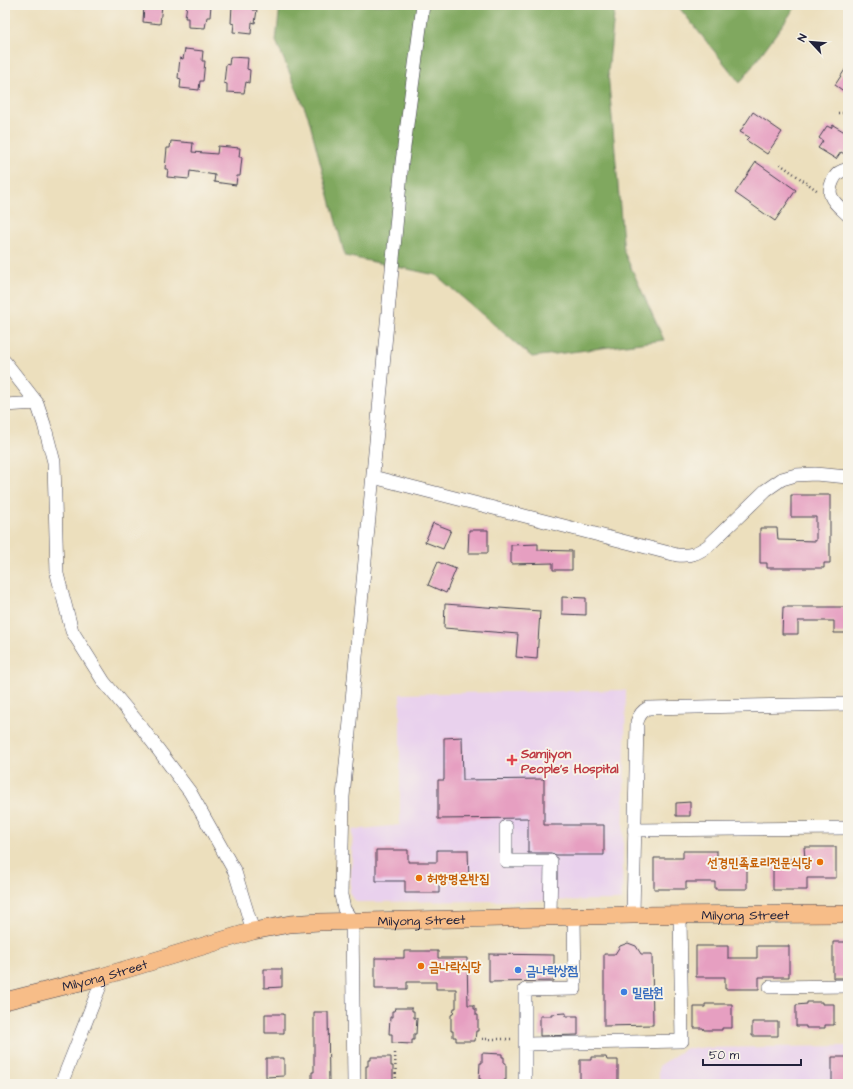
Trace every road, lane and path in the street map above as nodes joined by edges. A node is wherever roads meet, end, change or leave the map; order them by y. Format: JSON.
{"nodes":[{"id":1,"x":423,"y":5,"type":"edge"},
{"id":2,"x":838,"y":113,"type":"dead end"},
{"id":3,"x":848,"y":113,"type":"edge"},
{"id":4,"x":780,"y":164,"type":"dead end"},
{"id":5,"x":848,"y":169,"type":"edge"},
{"id":6,"x":831,"y":195,"type":"junction"},
{"id":7,"x":848,"y":215,"type":"edge"},
{"id":8,"x":5,"y":362,"type":"edge"},
{"id":9,"x":36,"y":403,"type":"junction"},
{"id":10,"x":5,"y":404,"type":"edge"},
{"id":11,"x":373,"y":477,"type":"junction"},
{"id":12,"x":848,"y":477,"type":"edge"},
{"id":13,"x":848,"y":704,"type":"edge"},
{"id":14,"x":506,"y":827,"type":"dead end"},
{"id":15,"x":848,"y":828,"type":"edge"},
{"id":16,"x":634,"y":830,"type":"junction"},
{"id":17,"x":848,"y":914,"type":"edge"},
{"id":18,"x":633,"y":915,"type":"junction"},
{"id":19,"x":680,"y":915,"type":"junction"},
{"id":20,"x":574,"y":916,"type":"junction"},
{"id":21,"x":550,"y":917,"type":"junction"},
{"id":22,"x":352,"y":921,"type":"junction"},
{"id":23,"x":253,"y":931,"type":"junction"},
{"id":24,"x":104,"y":976,"type":"junction"},
{"id":25,"x":848,"y":986,"type":"edge"},
{"id":26,"x":770,"y":987,"type":"dead end"},
{"id":27,"x":5,"y":1001,"type":"edge"},
{"id":28,"x":482,"y":1039,"type":"dead end"},
{"id":29,"x":525,"y":1041,"type":"junction"},
{"id":30,"x":395,"y":1053,"type":"dead end"},
{"id":31,"x":61,"y":1084,"type":"edge"},
{"id":32,"x":354,"y":1084,"type":"edge"},
{"id":33,"x":396,"y":1084,"type":"edge"},
{"id":34,"x":526,"y":1084,"type":"edge"}],
"edges":[{"from":1,"to":11,"type":"street"},
{"from":2,"to":3,"type":"path"},
{"from":4,"to":6,"type":"path"},
{"from":5,"to":6,"type":"street"},
{"from":6,"to":7,"type":"street"},
{"from":8,"to":9,"type":"street"},
{"from":9,"to":10,"type":"street"},
{"from":9,"to":23,"type":"street"},
{"from":11,"to":12,"type":"street"},
{"from":11,"to":22,"type":"street"},
{"from":13,"to":16,"type":"street"},
{"from":14,"to":21,"type":"street"},
{"from":15,"to":16,"type":"street"},
{"from":16,"to":18,"type":"street"},
{"from":17,"to":19,"type":"main road","name":"Milyong Street"},
{"from":18,"to":19,"type":"main road","name":"Milyong Street"},
{"from":18,"to":20,"type":"main road","name":"Milyong Street"},
{"from":19,"to":29,"type":"street"},
{"from":20,"to":21,"type":"main road","name":"Milyong Street"},
{"from":20,"to":29,"type":"street"},
{"from":21,"to":22,"type":"main road","name":"Milyong Street"},
{"from":22,"to":23,"type":"main road","name":"Milyong Street"},
{"from":22,"to":32,"type":"street"},
{"from":23,"to":24,"type":"main road","name":"Milyong Street"},
{"from":24,"to":27,"type":"main road","name":"Milyong Street"},
{"from":24,"to":31,"type":"street"},
{"from":25,"to":26,"type":"street"},
{"from":28,"to":29,"type":"path"},
{"from":29,"to":34,"type":"street"},
{"from":30,"to":33,"type":"path"}]}
